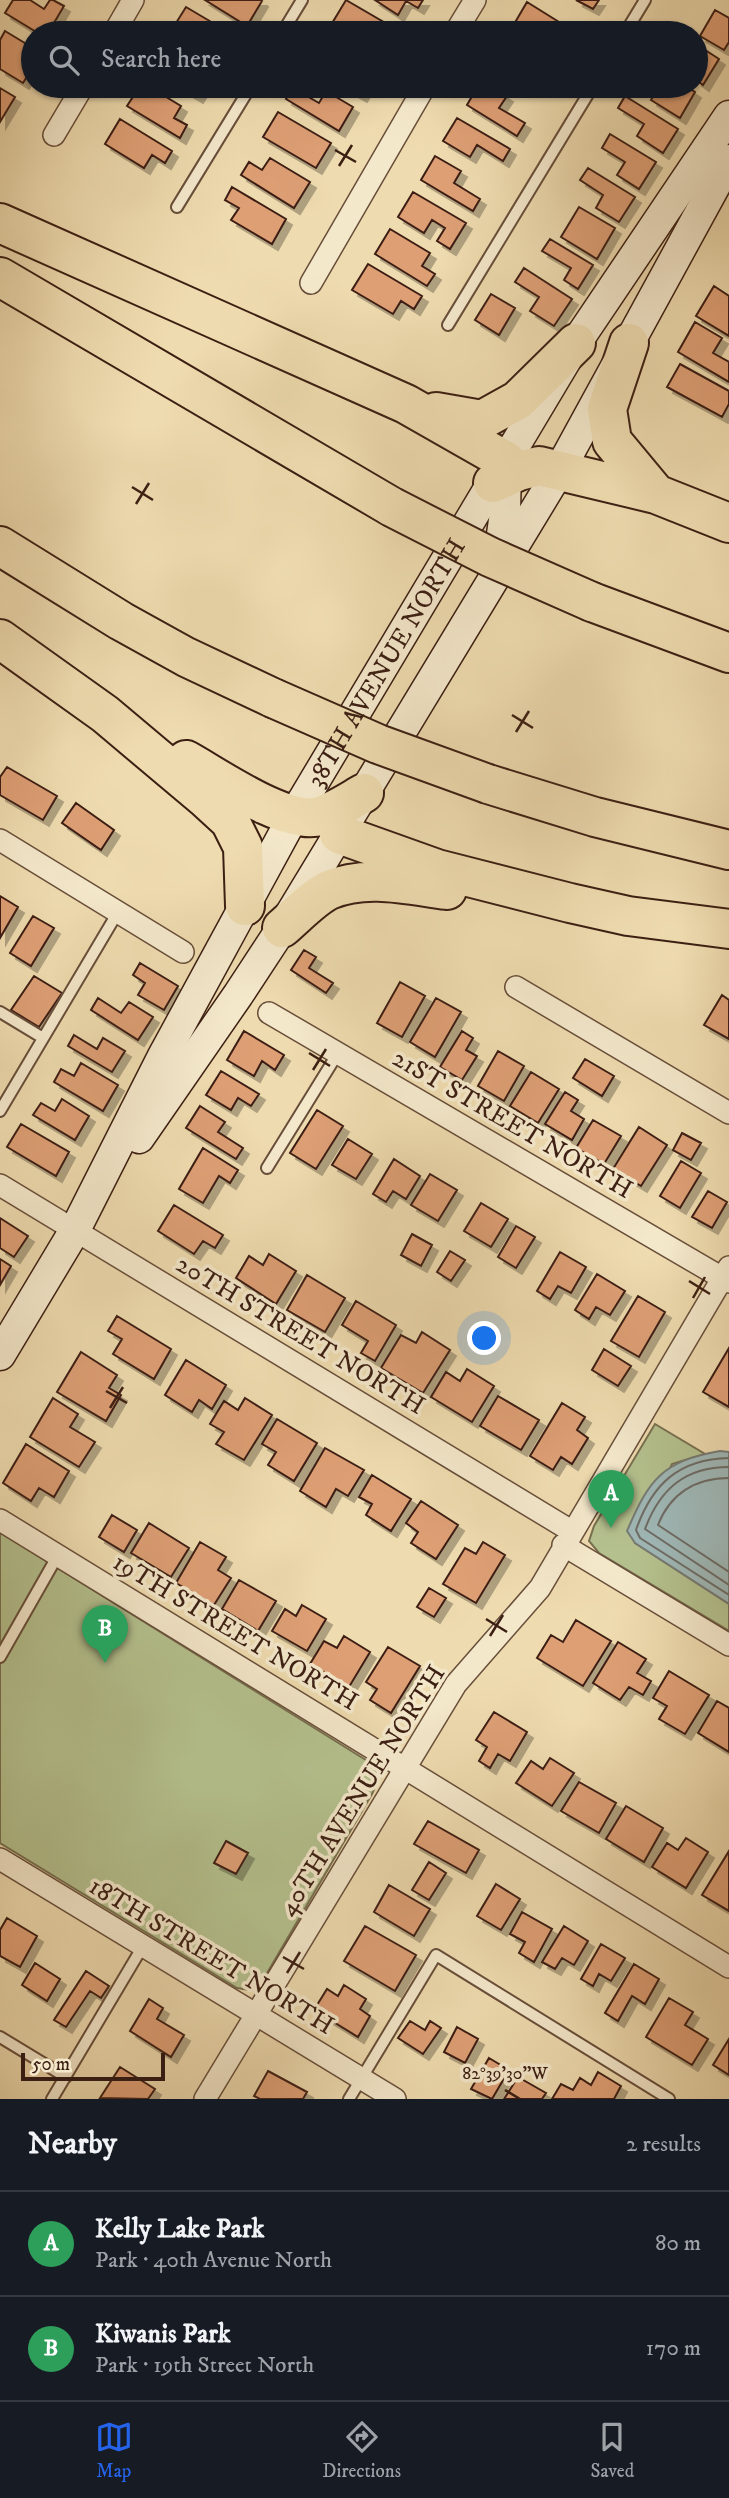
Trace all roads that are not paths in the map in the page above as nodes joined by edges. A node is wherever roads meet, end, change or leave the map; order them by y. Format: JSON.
{"nodes":[{"id":1,"x":133,"y":0,"type":"edge"},
{"id":2,"x":302,"y":0,"type":"edge"},
{"id":3,"x":475,"y":0,"type":"edge"},
{"id":4,"x":645,"y":0,"type":"edge"},
{"id":5,"x":121,"y":21,"type":"edge"},
{"id":6,"x":289,"y":21,"type":"edge"},
{"id":7,"x":462,"y":21,"type":"edge"},
{"id":8,"x":632,"y":21,"type":"edge"},
{"id":9,"x":76,"y":98,"type":"edge"},
{"id":10,"x":244,"y":98,"type":"edge"},
{"id":11,"x":418,"y":98,"type":"edge"},
{"id":12,"x":586,"y":98,"type":"edge"},
{"id":13,"x":729,"y":116,"type":"edge"},
{"id":14,"x":54,"y":135,"type":"dead end"},
{"id":15,"x":729,"y":160,"type":"edge"},
{"id":16,"x":177,"y":207,"type":"dead end"},
{"id":17,"x":0,"y":223,"type":"edge"},
{"id":18,"x":0,"y":277,"type":"edge"},
{"id":19,"x":311,"y":283,"type":"dead end"},
{"id":20,"x":448,"y":325,"type":"dead end"},
{"id":21,"x":576,"y":343,"type":"junction"},
{"id":22,"x":629,"y":343,"type":"junction"},
{"id":23,"x":407,"y":404,"type":"junction"},
{"id":24,"x":559,"y":471,"type":"junction"},
{"id":25,"x":502,"y":473,"type":"junction"},
{"id":26,"x":656,"y":494,"type":"junction"},
{"id":27,"x":729,"y":523,"type":"edge"},
{"id":28,"x":0,"y":546,"type":"edge"},
{"id":29,"x":497,"y":574,"type":"junction"},
{"id":30,"x":0,"y":639,"type":"edge"},
{"id":31,"x":729,"y":653,"type":"edge"},
{"id":32,"x":366,"y":695,"type":"junction"},
{"id":33,"x":105,"y":714,"type":"junction"},
{"id":34,"x":345,"y":812,"type":"junction"},
{"id":35,"x":293,"y":817,"type":"junction"},
{"id":36,"x":0,"y":840,"type":"edge"},
{"id":37,"x":729,"y":850,"type":"edge"},
{"id":38,"x":570,"y":903,"type":"junction"},
{"id":39,"x":245,"y":906,"type":"junction"},
{"id":40,"x":118,"y":912,"type":"junction"},
{"id":41,"x":282,"y":928,"type":"junction"},
{"id":42,"x":729,"y":929,"type":"edge"},
{"id":43,"x":183,"y":952,"type":"dead end"},
{"id":44,"x":516,"y":987,"type":"dead end"},
{"id":45,"x":0,"y":1012,"type":"edge"},
{"id":46,"x":269,"y":1013,"type":"dead end"},
{"id":47,"x":43,"y":1038,"type":"junction"},
{"id":48,"x":338,"y":1053,"type":"junction"},
{"id":49,"x":0,"y":1111,"type":"edge"},
{"id":50,"x":729,"y":1113,"type":"edge"},
{"id":51,"x":267,"y":1168,"type":"dead end"},
{"id":52,"x":0,"y":1185,"type":"edge"},
{"id":53,"x":75,"y":1230,"type":"junction"},
{"id":54,"x":727,"y":1276,"type":"edge"},
{"id":55,"x":0,"y":1355,"type":"edge"},
{"id":56,"x":0,"y":1520,"type":"edge"},
{"id":57,"x":568,"y":1538,"type":"junction"},
{"id":58,"x":58,"y":1555,"type":"junction"},
{"id":59,"x":729,"y":1644,"type":"edge"},
{"id":60,"x":0,"y":1657,"type":"edge"},
{"id":61,"x":406,"y":1767,"type":"junction"},
{"id":62,"x":0,"y":1859,"type":"edge"},
{"id":63,"x":143,"y":1946,"type":"junction"},
{"id":64,"x":729,"y":1967,"type":"edge"},
{"id":65,"x":256,"y":2015,"type":"junction"},
{"id":66,"x":0,"y":2038,"type":"edge"},
{"id":67,"x":66,"y":2077,"type":"junction"},
{"id":68,"x":361,"y":2079,"type":"junction"},
{"id":69,"x":52,"y":2099,"type":"edge"},
{"id":70,"x":205,"y":2099,"type":"edge"},
{"id":71,"x":349,"y":2099,"type":"edge"},
{"id":72,"x":395,"y":2099,"type":"edge"},
{"id":73,"x":668,"y":2099,"type":"edge"}],
"edges":[{"from":1,"to":5,"type":"street"},
{"from":2,"to":6,"type":"lane"},
{"from":3,"to":7,"type":"street"},
{"from":4,"to":8,"type":"lane"},
{"from":9,"to":14,"type":"street"},
{"from":10,"to":16,"type":"lane"},
{"from":11,"to":19,"type":"street"},
{"from":12,"to":20,"type":"lane"},
{"from":13,"to":21,"type":"main road","name":"38TH AVENUE NORTH"},
{"from":15,"to":22,"type":"main road","name":"38TH AVENUE NORTH"},
{"from":17,"to":23,"type":"highway"},
{"from":18,"to":31,"type":"highway","bridge":true},
{"from":21,"to":23,"type":"highway"},
{"from":21,"to":25,"type":"main road","name":"38TH AVENUE NORTH"},
{"from":22,"to":24,"type":"main road","name":"38TH AVENUE NORTH"},
{"from":22,"to":26,"type":"highway"},
{"from":23,"to":25,"type":"highway"},
{"from":24,"to":25,"type":"highway"},
{"from":24,"to":26,"type":"highway"},
{"from":24,"to":29,"type":"main road","name":"38TH AVENUE NORTH"},
{"from":25,"to":29,"type":"main road"},
{"from":25,"to":32,"type":"main road","name":"38TH AVENUE NORTH"},
{"from":26,"to":27,"type":"highway"},
{"from":28,"to":37,"type":"highway","bridge":true},
{"from":29,"to":34,"type":"main road","name":"38TH AVENUE NORTH"},
{"from":30,"to":33,"type":"highway"},
{"from":32,"to":34,"type":"main road"},
{"from":32,"to":35,"type":"main road","name":"38TH AVENUE NORTH"},
{"from":33,"to":35,"type":"highway"},
{"from":33,"to":39,"type":"highway"},
{"from":34,"to":35,"type":"highway"},
{"from":34,"to":38,"type":"highway"},
{"from":34,"to":41,"type":"main road","name":"38TH AVENUE NORTH"},
{"from":35,"to":39,"type":"main road","name":"38TH AVENUE NORTH"},
{"from":36,"to":40,"type":"street"},
{"from":38,"to":41,"type":"highway"},
{"from":38,"to":42,"type":"highway"},
{"from":39,"to":53,"type":"main road","name":"38TH AVENUE NORTH"},
{"from":40,"to":43,"type":"street"},
{"from":40,"to":47,"type":"lane"},
{"from":41,"to":53,"type":"main road","name":"38TH AVENUE NORTH"},
{"from":44,"to":50,"type":"street"},
{"from":45,"to":47,"type":"lane"},
{"from":46,"to":48,"type":"street","name":"21ST STREET NORTH"},
{"from":47,"to":49,"type":"lane"},
{"from":48,"to":51,"type":"lane"},
{"from":48,"to":54,"type":"street","name":"21ST STREET NORTH"},
{"from":52,"to":53,"type":"street","name":"20TH STREET NORTH"},
{"from":53,"to":55,"type":"main road","name":"38TH AVENUE NORTH"},
{"from":53,"to":57,"type":"street","name":"20TH STREET NORTH"},
{"from":54,"to":57,"type":"street","name":"40TH AVENUE NORTH"},
{"from":56,"to":58,"type":"street","name":"19TH STREET NORTH"},
{"from":57,"to":59,"type":"street","name":"20TH STREET NORTH"},
{"from":57,"to":61,"type":"street","name":"40TH AVENUE NORTH"},
{"from":58,"to":60,"type":"lane"},
{"from":58,"to":61,"type":"street","name":"19TH STREET NORTH"},
{"from":61,"to":64,"type":"street","name":"19TH STREET NORTH"},
{"from":61,"to":65,"type":"street","name":"40TH AVENUE NORTH"},
{"from":62,"to":63,"type":"street","name":"18TH STREET NORTH"},
{"from":63,"to":65,"type":"street","name":"18TH STREET NORTH"},
{"from":63,"to":67,"type":"lane"},
{"from":65,"to":68,"type":"street","name":"18TH STREET NORTH"},
{"from":65,"to":70,"type":"street","name":"40TH AVENUE NORTH"},
{"from":66,"to":67,"type":"lane"},
{"from":67,"to":69,"type":"lane"},
{"from":68,"to":71,"type":"lane"},
{"from":68,"to":72,"type":"street","name":"18TH STREET NORTH"},
{"from":68,"to":73,"type":"lane"}]}
